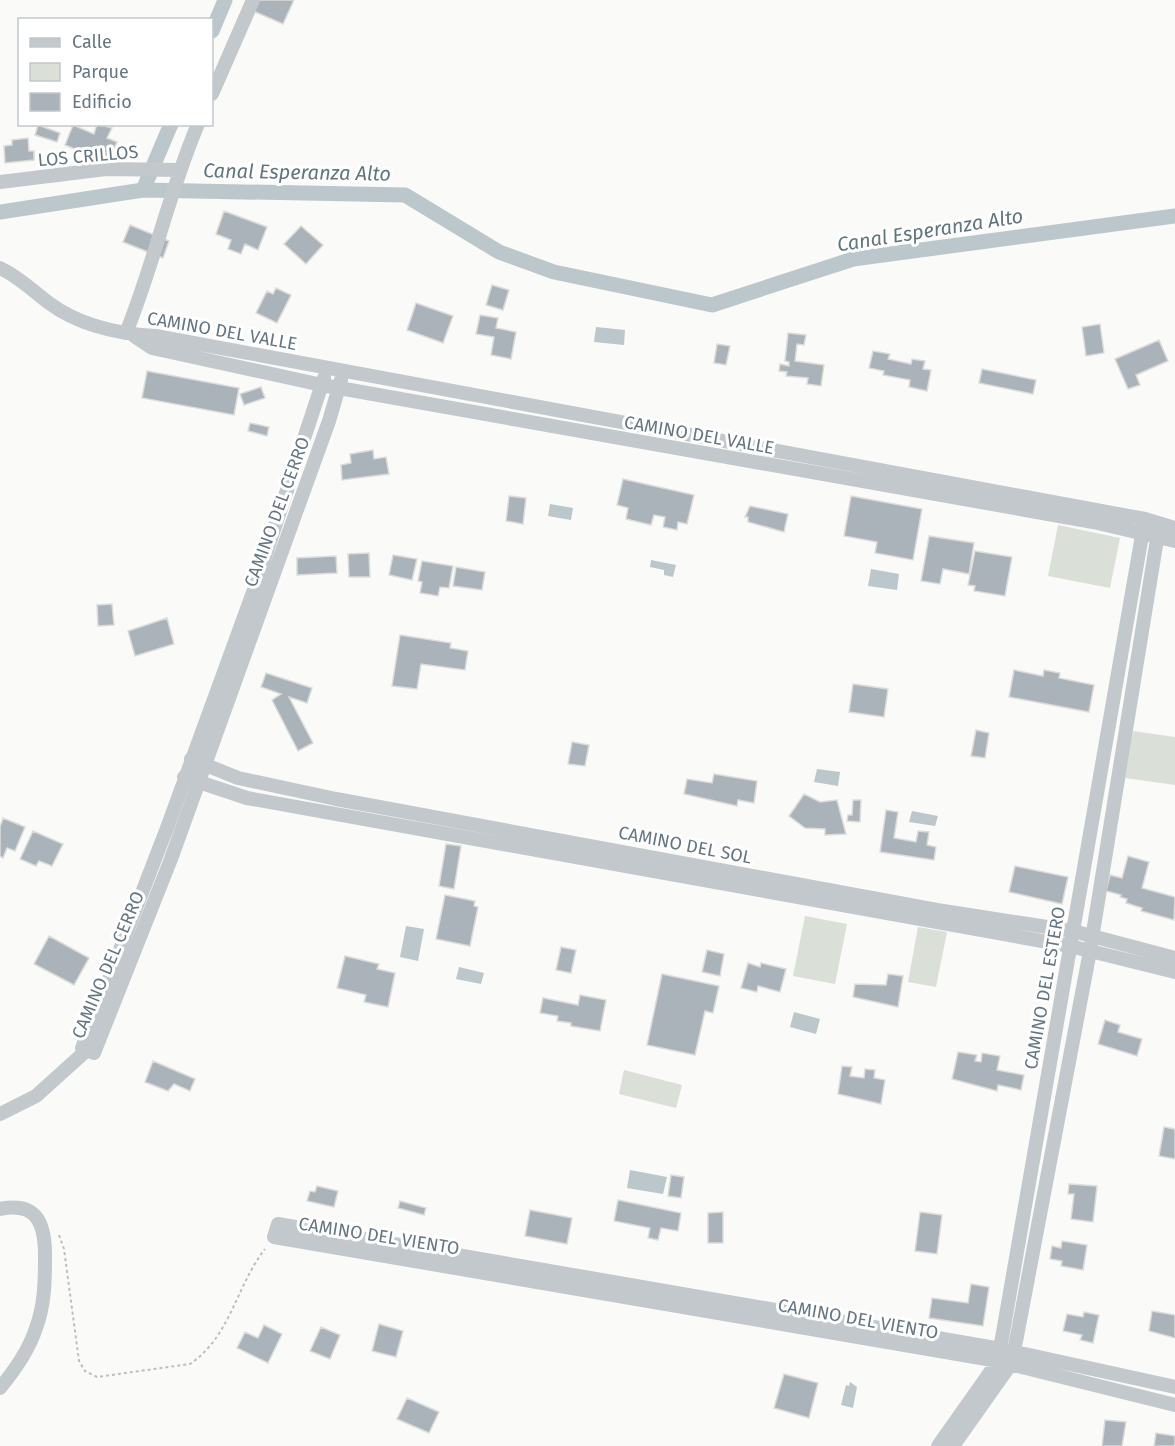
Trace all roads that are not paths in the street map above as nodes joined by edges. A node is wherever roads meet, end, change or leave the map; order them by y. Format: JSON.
{"nodes":[{"id":1,"x":253,"y":0,"type":"edge"},
{"id":2,"x":213,"y":92,"type":"edge"},
{"id":3,"x":197,"y":126,"type":"edge"},
{"id":4,"x":177,"y":177,"type":"junction"},
{"id":5,"x":0,"y":182,"type":"edge"},
{"id":6,"x":0,"y":268,"type":"edge"},
{"id":7,"x":129,"y":334,"type":"junction"},
{"id":8,"x":326,"y":368,"type":"junction"},
{"id":9,"x":344,"y":371,"type":"junction"},
{"id":10,"x":322,"y":385,"type":"junction"},
{"id":11,"x":339,"y":387,"type":"junction"},
{"id":12,"x":1175,"y":528,"type":"edge"},
{"id":13,"x":1153,"y":530,"type":"junction"},
{"id":14,"x":1175,"y":541,"type":"edge"},
{"id":15,"x":191,"y":759,"type":"junction"},
{"id":16,"x":205,"y":765,"type":"junction"},
{"id":17,"x":184,"y":777,"type":"junction"},
{"id":18,"x":204,"y":784,"type":"junction"},
{"id":19,"x":1073,"y":931,"type":"junction"},
{"id":20,"x":1092,"y":936,"type":"junction"},
{"id":21,"x":1070,"y":946,"type":"junction"},
{"id":22,"x":1090,"y":951,"type":"junction"},
{"id":23,"x":1175,"y":958,"type":"edge"},
{"id":24,"x":1175,"y":972,"type":"edge"},
{"id":25,"x":87,"y":1050,"type":"junction"},
{"id":26,"x":0,"y":1114,"type":"edge"},
{"id":27,"x":0,"y":1209,"type":"edge"},
{"id":28,"x":274,"y":1238,"type":"road end"},
{"id":29,"x":1006,"y":1357,"type":"junction"},
{"id":30,"x":1175,"y":1387,"type":"edge"},
{"id":31,"x":0,"y":1388,"type":"edge"},
{"id":32,"x":1175,"y":1405,"type":"edge"},
{"id":33,"x":938,"y":1446,"type":"edge"},
{"id":34,"x":953,"y":1446,"type":"edge"}],
"edges":[{"from":1,"to":2,"type":"street"},
{"from":3,"to":4,"type":"street"},
{"from":4,"to":5,"type":"street","name":"LOS CRILLOS"},
{"from":4,"to":7,"type":"street"},
{"from":6,"to":7,"type":"street"},
{"from":7,"to":8,"type":"street","name":"CAMINO DEL VALLE"},
{"from":7,"to":10,"type":"street","name":"CAMINO DEL VALLE"},
{"from":8,"to":9,"type":"street","name":"CAMINO DEL VALLE"},
{"from":8,"to":10,"type":"street","name":"CAMINO DEL CERRO"},
{"from":9,"to":11,"type":"street","name":"CAMINO DEL CERRO"},
{"from":9,"to":13,"type":"street","name":"CAMINO DEL VALLE"},
{"from":10,"to":11,"type":"street","name":"CAMINO DEL VALLE"},
{"from":10,"to":15,"type":"street","name":"CAMINO DEL CERRO"},
{"from":11,"to":13,"type":"street","name":"CAMINO DEL VALLE"},
{"from":11,"to":16,"type":"street","name":"CAMINO DEL CERRO"},
{"from":12,"to":13,"type":"street","name":"CAMINO DEL VALLE"},
{"from":13,"to":14,"type":"street","name":"CAMINO DEL VALLE"},
{"from":13,"to":19,"type":"street","name":"CAMINO DEL ESTERO"},
{"from":13,"to":20,"type":"street","name":"CAMINO DEL ESTERO"},
{"from":15,"to":16,"type":"street","name":"CAMINO DEL SOL"},
{"from":15,"to":17,"type":"street","name":"CAMINO DEL CERRO"},
{"from":16,"to":18,"type":"street","name":"CAMINO DEL CERRO"},
{"from":16,"to":19,"type":"street","name":"CAMINO DEL SOL"},
{"from":17,"to":18,"type":"street","name":"CAMINO DEL SOL"},
{"from":17,"to":25,"type":"street","name":"CAMINO DEL CERRO"},
{"from":18,"to":21,"type":"street","name":"CAMINO DEL SOL"},
{"from":18,"to":25,"type":"street","name":"CAMINO DEL CERRO"},
{"from":19,"to":20,"type":"street","name":"CAMINO DEL SOL"},
{"from":19,"to":21,"type":"street","name":"CAMINO DEL ESTERO"},
{"from":20,"to":22,"type":"street","name":"CAMINO DEL ESTERO"},
{"from":20,"to":23,"type":"street","name":"CAMINO DEL SOL"},
{"from":21,"to":22,"type":"street","name":"CAMINO DEL SOL"},
{"from":21,"to":29,"type":"street","name":"CAMINO DEL ESTERO"},
{"from":22,"to":24,"type":"street","name":"CAMINO DEL SOL"},
{"from":22,"to":29,"type":"street","name":"CAMINO DEL ESTERO"},
{"from":25,"to":26,"type":"street"},
{"from":27,"to":31,"type":"street"},
{"from":28,"to":29,"type":"street","name":"CAMINO DEL VIENTO"},
{"from":29,"to":30,"type":"street","name":"CAMINO DEL VIENTO"},
{"from":29,"to":32,"type":"street","name":"CAMINO DEL VIENTO"},
{"from":29,"to":33,"type":"street","name":"CAMINO DEL ESTERO"},
{"from":29,"to":34,"type":"street","name":"CAMINO DEL ESTERO"}]}
